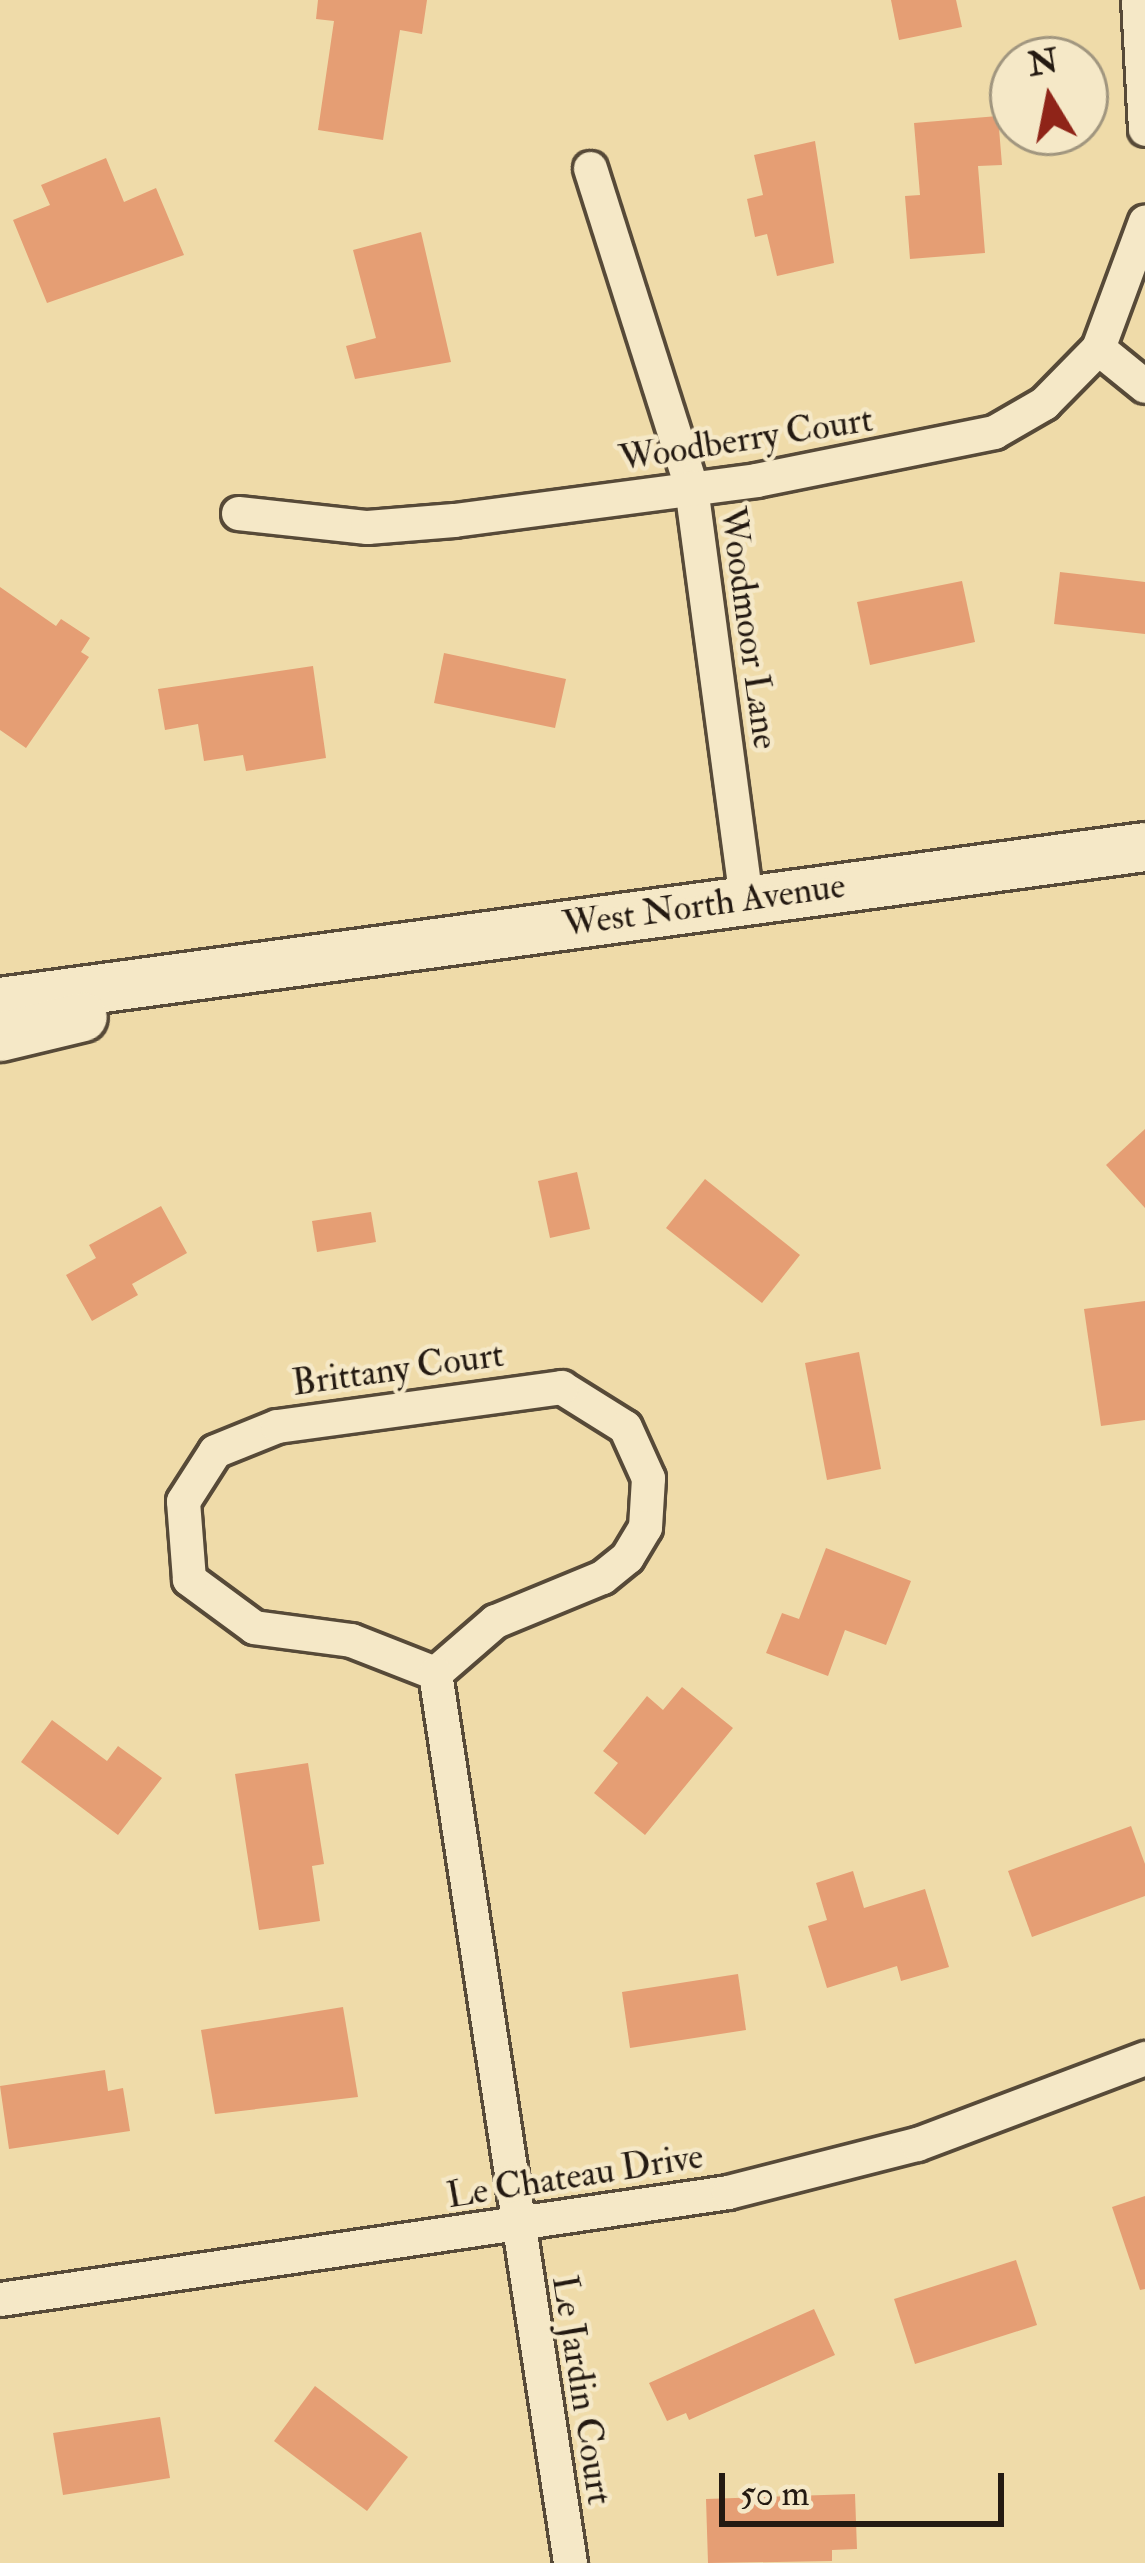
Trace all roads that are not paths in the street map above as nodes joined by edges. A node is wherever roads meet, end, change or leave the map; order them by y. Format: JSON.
{"nodes":[{"id":1,"x":1138,"y":0,"type":"edge"},
{"id":2,"x":1145,"y":129,"type":"edge"},
{"id":3,"x":590,"y":168,"type":"dead end"},
{"id":4,"x":1145,"y":221,"type":"edge"},
{"id":5,"x":1098,"y":348,"type":"junction"},
{"id":6,"x":1145,"y":386,"type":"edge"},
{"id":7,"x":691,"y":487,"type":"junction"},
{"id":8,"x":238,"y":513,"type":"dead end"},
{"id":9,"x":1145,"y":847,"type":"edge"},
{"id":10,"x":746,"y":897,"type":"junction"},
{"id":11,"x":265,"y":972,"type":"junction"},
{"id":12,"x":0,"y":1002,"type":"edge"},
{"id":13,"x":0,"y":1037,"type":"edge"},
{"id":14,"x":435,"y":1672,"type":"junction"},
{"id":15,"x":1145,"y":2058,"type":"edge"},
{"id":16,"x":517,"y":2229,"type":"junction"},
{"id":17,"x":0,"y":2299,"type":"edge"},
{"id":18,"x":569,"y":2563,"type":"edge"}],
"edges":[{"from":1,"to":2,"type":"street"},
{"from":3,"to":7,"type":"street","name":"Woodmoor Lane"},
{"from":4,"to":5,"type":"street","name":"Woodberry Court"},
{"from":5,"to":6,"type":"street"},
{"from":5,"to":7,"type":"street","name":"Woodberry Court"},
{"from":7,"to":8,"type":"street","name":"Woodberry Court"},
{"from":7,"to":10,"type":"street","name":"Woodmoor Lane"},
{"from":9,"to":10,"type":"main road","name":"West North Avenue"},
{"from":10,"to":11,"type":"main road","name":"West North Avenue"},
{"from":11,"to":12,"type":"main road","name":"West North Avenue"},
{"from":11,"to":13,"type":"main road","name":"West North Avenue"},
{"from":14,"to":14,"type":"street","name":"Brittany Court"},
{"from":14,"to":16,"type":"street"},
{"from":15,"to":16,"type":"street","name":"Le Chateau Drive"},
{"from":16,"to":17,"type":"street","name":"Le Chateau Drive"},
{"from":16,"to":18,"type":"street","name":"Le Jardin Court"}]}
